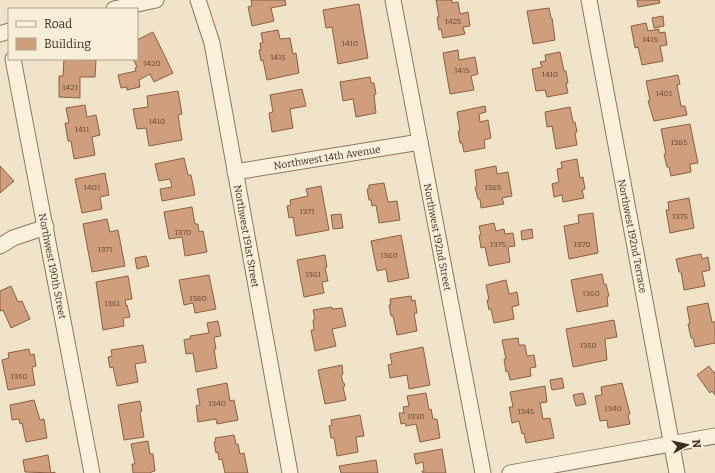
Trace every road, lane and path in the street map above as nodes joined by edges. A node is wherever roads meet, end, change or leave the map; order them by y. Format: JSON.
{"nodes":[{"id":1,"x":156,"y":0,"type":"edge"},
{"id":2,"x":198,"y":0,"type":"edge"},
{"id":3,"x":393,"y":0,"type":"edge"},
{"id":4,"x":589,"y":0,"type":"edge"},
{"id":5,"x":119,"y":8,"type":"edge"},
{"id":6,"x":13,"y":60,"type":"edge"},
{"id":7,"x":420,"y":142,"type":"junction"},
{"id":8,"x":235,"y":172,"type":"junction"},
{"id":9,"x":46,"y":228,"type":"junction"},
{"id":10,"x":0,"y":246,"type":"edge"},
{"id":11,"x":715,"y":436,"type":"edge"},
{"id":12,"x":672,"y":444,"type":"junction"},
{"id":13,"x":92,"y":473,"type":"edge"},
{"id":14,"x":290,"y":473,"type":"edge"},
{"id":15,"x":483,"y":473,"type":"edge"},
{"id":16,"x":510,"y":473,"type":"edge"},
{"id":17,"x":677,"y":473,"type":"edge"}],
"edges":[{"from":1,"to":5,"type":"street"},
{"from":2,"to":8,"type":"street","name":"Northwest 191st Street"},
{"from":3,"to":7,"type":"street","name":"Northwest 192nd Street"},
{"from":4,"to":12,"type":"street","name":"Northwest 192nd Terrace"},
{"from":6,"to":9,"type":"street","name":"Northwest 190th Street"},
{"from":7,"to":8,"type":"street","name":"Northwest 14th Avenue"},
{"from":7,"to":15,"type":"street","name":"Northwest 192nd Street"},
{"from":8,"to":14,"type":"street","name":"Northwest 191st Street"},
{"from":9,"to":10,"type":"street"},
{"from":9,"to":13,"type":"street","name":"Northwest 190th Street"},
{"from":11,"to":12,"type":"street"},
{"from":12,"to":16,"type":"street"},
{"from":12,"to":17,"type":"street","name":"Northwest 192nd Terrace"}]}
